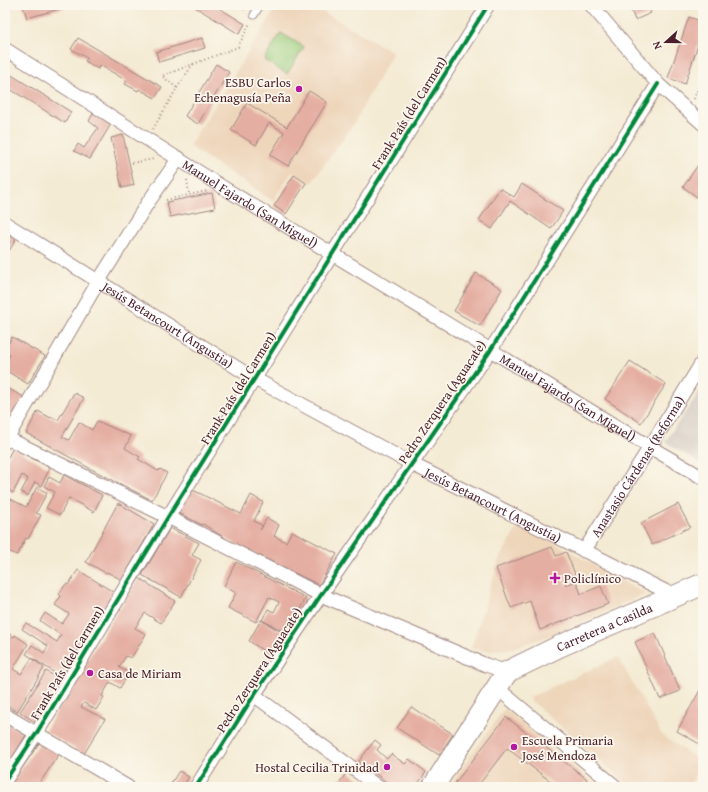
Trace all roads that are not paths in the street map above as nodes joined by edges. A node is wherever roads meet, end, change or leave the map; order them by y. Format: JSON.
{"nodes":[{"id":1,"x":260,"y":5,"type":"edge"},
{"id":2,"x":488,"y":5,"type":"edge"},
{"id":3,"x":591,"y":5,"type":"edge"},
{"id":4,"x":254,"y":15,"type":"road end"},
{"id":5,"x":5,"y":49,"type":"edge"},
{"id":6,"x":658,"y":84,"type":"junction"},
{"id":7,"x":703,"y":124,"type":"edge"},
{"id":8,"x":178,"y":158,"type":"junction"},
{"id":9,"x":5,"y":224,"type":"edge"},
{"id":10,"x":333,"y":255,"type":"junction"},
{"id":11,"x":98,"y":282,"type":"junction"},
{"id":12,"x":490,"y":351,"type":"junction"},
{"id":13,"x":703,"y":361,"type":"edge"},
{"id":14,"x":255,"y":379,"type":"junction"},
{"id":15,"x":6,"y":439,"type":"edge"},
{"id":16,"x":650,"y":447,"type":"junction"},
{"id":17,"x":412,"y":464,"type":"junction"},
{"id":18,"x":703,"y":478,"type":"edge"},
{"id":19,"x":168,"y":517,"type":"junction"},
{"id":20,"x":584,"y":551,"type":"junction"},
{"id":21,"x":703,"y":584,"type":"edge"},
{"id":22,"x":321,"y":595,"type":"junction"},
{"id":23,"x":675,"y":596,"type":"junction"},
{"id":24,"x":502,"y":680,"type":"junction"},
{"id":25,"x":254,"y":696,"type":"junction"},
{"id":26,"x":5,"y":715,"type":"edge"},
{"id":27,"x":36,"y":734,"type":"junction"},
{"id":28,"x":5,"y":781,"type":"edge"},
{"id":29,"x":128,"y":787,"type":"edge"},
{"id":30,"x":196,"y":787,"type":"edge"},
{"id":31,"x":378,"y":787,"type":"edge"},
{"id":32,"x":433,"y":787,"type":"edge"},
{"id":33,"x":616,"y":787,"type":"edge"}],
"edges":[{"from":1,"to":4,"type":"lane"},
{"from":2,"to":10,"type":"street","name":"Frank País (del Carmen)"},
{"from":3,"to":6,"type":"street"},
{"from":5,"to":8,"type":"street","name":"Manuel Fajardo (San Miguel)"},
{"from":6,"to":7,"type":"street"},
{"from":6,"to":12,"type":"street","name":"Pedro Zerquera (Aguacate)"},
{"from":8,"to":10,"type":"street","name":"Manuel Fajardo (San Miguel)"},
{"from":8,"to":11,"type":"street"},
{"from":9,"to":11,"type":"street","name":"Jesús Betancourt (Angustia)"},
{"from":10,"to":12,"type":"street","name":"Manuel Fajardo (San Miguel)"},
{"from":10,"to":14,"type":"street","name":"Frank País (del Carmen)"},
{"from":11,"to":14,"type":"street","name":"Jesús Betancourt (Angustia)"},
{"from":11,"to":15,"type":"street"},
{"from":12,"to":16,"type":"street","name":"Manuel Fajardo (San Miguel)"},
{"from":12,"to":17,"type":"street","name":"Pedro Zerquera (Aguacate)"},
{"from":13,"to":16,"type":"street","name":"Anastasio Cárdenas (Reforma)"},
{"from":14,"to":17,"type":"street","name":"Jesús Betancourt (Angustia)"},
{"from":14,"to":19,"type":"street","name":"Frank País (del Carmen)"},
{"from":15,"to":19,"type":"street"},
{"from":16,"to":18,"type":"street","name":"Manuel Fajardo (San Miguel)"},
{"from":16,"to":20,"type":"street","name":"Anastasio Cárdenas (Reforma)"},
{"from":17,"to":20,"type":"street","name":"Jesús Betancourt (Angustia)"},
{"from":17,"to":22,"type":"street","name":"Pedro Zerquera (Aguacate)"},
{"from":19,"to":22,"type":"street"},
{"from":19,"to":27,"type":"street","name":"Frank País (del Carmen)"},
{"from":20,"to":23,"type":"street","name":"Jesús Betancourt (Angustia)"},
{"from":21,"to":23,"type":"main road","name":"Carretera a Casilda"},
{"from":22,"to":24,"type":"street"},
{"from":22,"to":25,"type":"street","name":"Pedro Zerquera (Aguacate)"},
{"from":23,"to":24,"type":"main road","name":"Carretera a Casilda"},
{"from":24,"to":32,"type":"main road"},
{"from":24,"to":33,"type":"street"},
{"from":25,"to":30,"type":"street","name":"Pedro Zerquera (Aguacate)"},
{"from":25,"to":31,"type":"street"},
{"from":26,"to":27,"type":"street"},
{"from":27,"to":28,"type":"street","name":"Frank País (del Carmen)"},
{"from":27,"to":29,"type":"street"}]}
